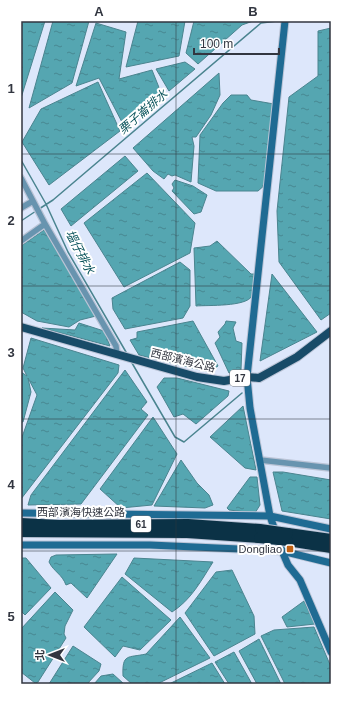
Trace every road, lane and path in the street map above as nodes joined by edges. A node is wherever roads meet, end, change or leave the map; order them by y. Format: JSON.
{"nodes":[{"id":1,"x":285,"y":21,"type":"edge"},
{"id":2,"x":21,"y":178,"type":"edge"},
{"id":3,"x":33,"y":201,"type":"junction"},
{"id":4,"x":21,"y":208,"type":"edge"},
{"id":5,"x":45,"y":224,"type":"junction"},
{"id":6,"x":21,"y":241,"type":"edge"},
{"id":7,"x":21,"y":327,"type":"edge"},
{"id":8,"x":331,"y":332,"type":"edge"},
{"id":9,"x":117,"y":354,"type":"junction"},
{"id":10,"x":247,"y":377,"type":"junction"},
{"id":11,"x":260,"y":460,"type":"junction"},
{"id":12,"x":331,"y":468,"type":"edge"},
{"id":13,"x":21,"y":513,"type":"edge"},
{"id":14,"x":270,"y":516,"type":"junction"},
{"id":15,"x":21,"y":523,"type":"edge"},
{"id":16,"x":331,"y":529,"type":"edge"},
{"id":17,"x":21,"y":532,"type":"edge"},
{"id":18,"x":260,"y":534,"type":"junction"},
{"id":19,"x":288,"y":537,"type":"junction"},
{"id":20,"x":331,"y":540,"type":"edge"},
{"id":21,"x":21,"y":545,"type":"edge"},
{"id":22,"x":331,"y":548,"type":"edge"},
{"id":23,"x":282,"y":551,"type":"junction"},
{"id":24,"x":331,"y":563,"type":"edge"},
{"id":25,"x":331,"y":652,"type":"edge"}],
"edges":[{"from":1,"to":10,"type":"main road"},
{"from":2,"to":3,"type":"street"},
{"from":3,"to":4,"type":"street"},
{"from":3,"to":5,"type":"street"},
{"from":5,"to":6,"type":"street"},
{"from":5,"to":9,"type":"street"},
{"from":7,"to":9,"type":"main road","name":"西部濱海公路","number":"17"},
{"from":8,"to":10,"type":"main road","name":"西部濱海公路","number":"17"},
{"from":9,"to":10,"type":"main road","name":"西部濱海公路","number":"17"},
{"from":10,"to":11,"type":"main road"},
{"from":11,"to":12,"type":"street"},
{"from":11,"to":14,"type":"main road"},
{"from":13,"to":14,"type":"main road"},
{"from":14,"to":16,"type":"main road"},
{"from":14,"to":23,"type":"main road"},
{"from":15,"to":18,"type":"highway","name":"西部濱海快速公路","number":"61"},
{"from":17,"to":18,"type":"highway","name":"西部濱海快速公路","number":"61"},
{"from":18,"to":19,"type":"highway","number":"61","bridge":true},
{"from":19,"to":20,"type":"highway","number":"61"},
{"from":19,"to":22,"type":"highway","number":"61"},
{"from":21,"to":23,"type":"main road"},
{"from":23,"to":24,"type":"main road"},
{"from":23,"to":25,"type":"main road"}]}
